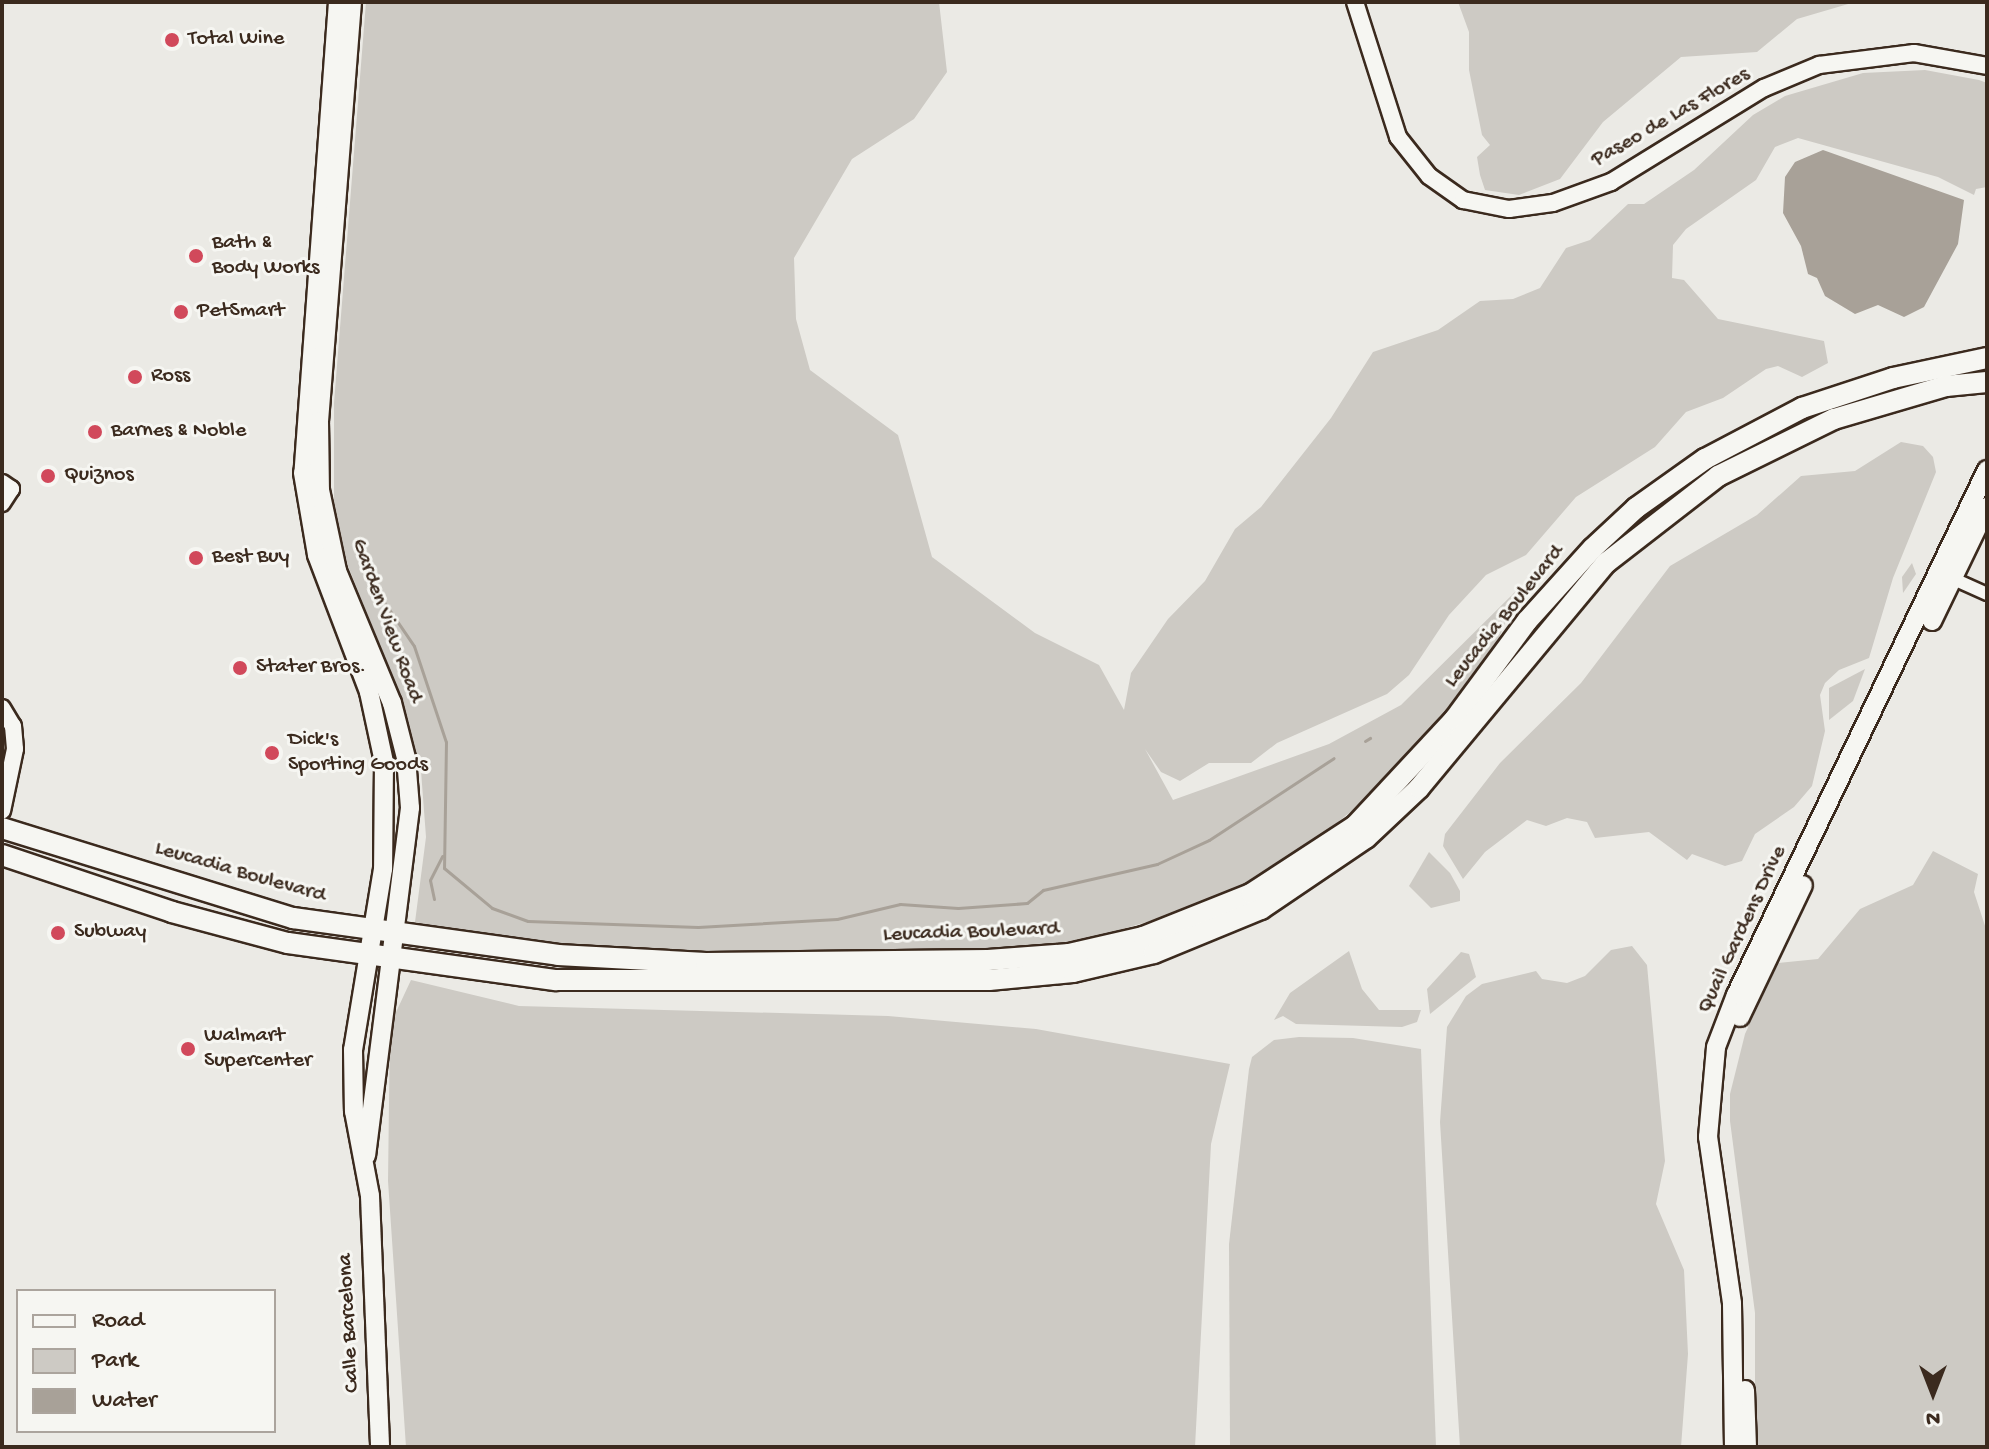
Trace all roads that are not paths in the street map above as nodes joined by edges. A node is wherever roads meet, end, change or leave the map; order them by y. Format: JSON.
{"nodes":[{"id":1,"x":338,"y":2,"type":"edge"},
{"id":2,"x":352,"y":2,"type":"edge"},
{"id":3,"x":1355,"y":2,"type":"edge"},
{"id":4,"x":1987,"y":66,"type":"edge"},
{"id":5,"x":1987,"y":358,"type":"edge"},
{"id":6,"x":1987,"y":382,"type":"edge"},
{"id":7,"x":1987,"y":470,"type":"edge"},
{"id":8,"x":2,"y":483,"type":"edge"},
{"id":9,"x":2,"y":503,"type":"edge"},
{"id":10,"x":1987,"y":507,"type":"edge"},
{"id":11,"x":1946,"y":576,"type":"junction"},
{"id":12,"x":1987,"y":594,"type":"edge"},
{"id":13,"x":3,"y":716,"type":"edge"},
{"id":14,"x":2,"y":811,"type":"edge"},
{"id":15,"x":2,"y":828,"type":"edge"},
{"id":16,"x":2,"y":855,"type":"edge"},
{"id":17,"x":371,"y":930,"type":"junction"},
{"id":18,"x":396,"y":934,"type":"junction"},
{"id":19,"x":366,"y":956,"type":"junction"},
{"id":20,"x":393,"y":960,"type":"junction"},
{"id":21,"x":366,"y":1158,"type":"junction"},
{"id":22,"x":370,"y":1196,"type":"joint"},
{"id":23,"x":380,"y":1447,"type":"edge"},
{"id":24,"x":1734,"y":1447,"type":"edge"},
{"id":25,"x":1747,"y":1447,"type":"edge"}],
"edges":[{"from":1,"to":17,"type":"main road","name":"Garden View Road"},
{"from":2,"to":18,"type":"main road","name":"Garden View Road"},
{"from":3,"to":4,"type":"street","name":"Paseo de Las Flores"},
{"from":5,"to":18,"type":"main road","name":"Leucadia Boulevard"},
{"from":6,"to":20,"type":"main road","name":"Leucadia Boulevard"},
{"from":7,"to":11,"type":"main road","name":"Quail Gardens Drive"},
{"from":8,"to":9,"type":"street"},
{"from":10,"to":11,"type":"main road","name":"Quail Gardens Drive"},
{"from":11,"to":12,"type":"street"},
{"from":11,"to":24,"type":"main road","name":"Quail Gardens Drive"},
{"from":11,"to":25,"type":"main road","name":"Quail Gardens Drive"},
{"from":13,"to":14,"type":"street"},
{"from":15,"to":17,"type":"main road","name":"Leucadia Boulevard"},
{"from":16,"to":19,"type":"main road","name":"Leucadia Boulevard"},
{"from":17,"to":18,"type":"main road","name":"Leucadia Boulevard"},
{"from":17,"to":19,"type":"main road","name":"Garden View Road"},
{"from":18,"to":20,"type":"main road","name":"Garden View Road"},
{"from":19,"to":20,"type":"main road","name":"Leucadia Boulevard"},
{"from":19,"to":21,"type":"main road","name":"Garden View Road"},
{"from":20,"to":21,"type":"main road","name":"Garden View Road"},
{"from":21,"to":22,"type":"main road","name":"Garden View Road"},
{"from":22,"to":23,"type":"main road","name":"Calle Barcelona"}]}
